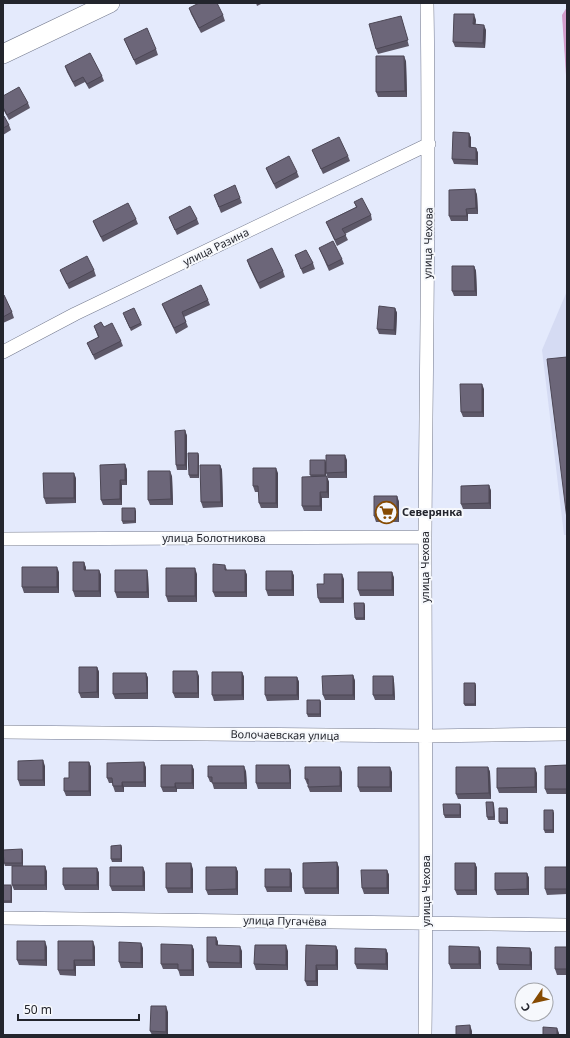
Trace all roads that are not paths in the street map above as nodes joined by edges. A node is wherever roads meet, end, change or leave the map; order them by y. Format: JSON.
{"nodes":[{"id":1,"x":110,"y":3,"type":"edge"},
{"id":2,"x":427,"y":3,"type":"edge"},
{"id":3,"x":3,"y":54,"type":"edge"},
{"id":4,"x":429,"y":144,"type":"junction"},
{"id":5,"x":3,"y":352,"type":"edge"},
{"id":6,"x":425,"y":537,"type":"junction"},
{"id":7,"x":3,"y":539,"type":"edge"},
{"id":8,"x":3,"y":732,"type":"edge"},
{"id":9,"x":567,"y":734,"type":"edge"},
{"id":10,"x":426,"y":736,"type":"junction"},
{"id":11,"x":3,"y":918,"type":"edge"},
{"id":12,"x":427,"y":923,"type":"junction"},
{"id":13,"x":567,"y":925,"type":"edge"},
{"id":14,"x":425,"y":1035,"type":"edge"}],
"edges":[{"from":1,"to":3,"type":"main road"},
{"from":2,"to":4,"type":"street","name":"улица Чехова"},
{"from":4,"to":5,"type":"street","name":"улица Разина"},
{"from":4,"to":6,"type":"street","name":"улица Чехова"},
{"from":6,"to":7,"type":"street","name":"улица Болотникова"},
{"from":6,"to":10,"type":"street","name":"улица Чехова"},
{"from":8,"to":10,"type":"street","name":"Волочаевская улица"},
{"from":9,"to":10,"type":"street","name":"Волочаевская улица"},
{"from":10,"to":12,"type":"street","name":"улица Чехова"},
{"from":11,"to":12,"type":"street","name":"улица Пугачёва"},
{"from":12,"to":13,"type":"street","name":"улица Пугачёва"},
{"from":12,"to":14,"type":"street","name":"улица Чехова"}]}
